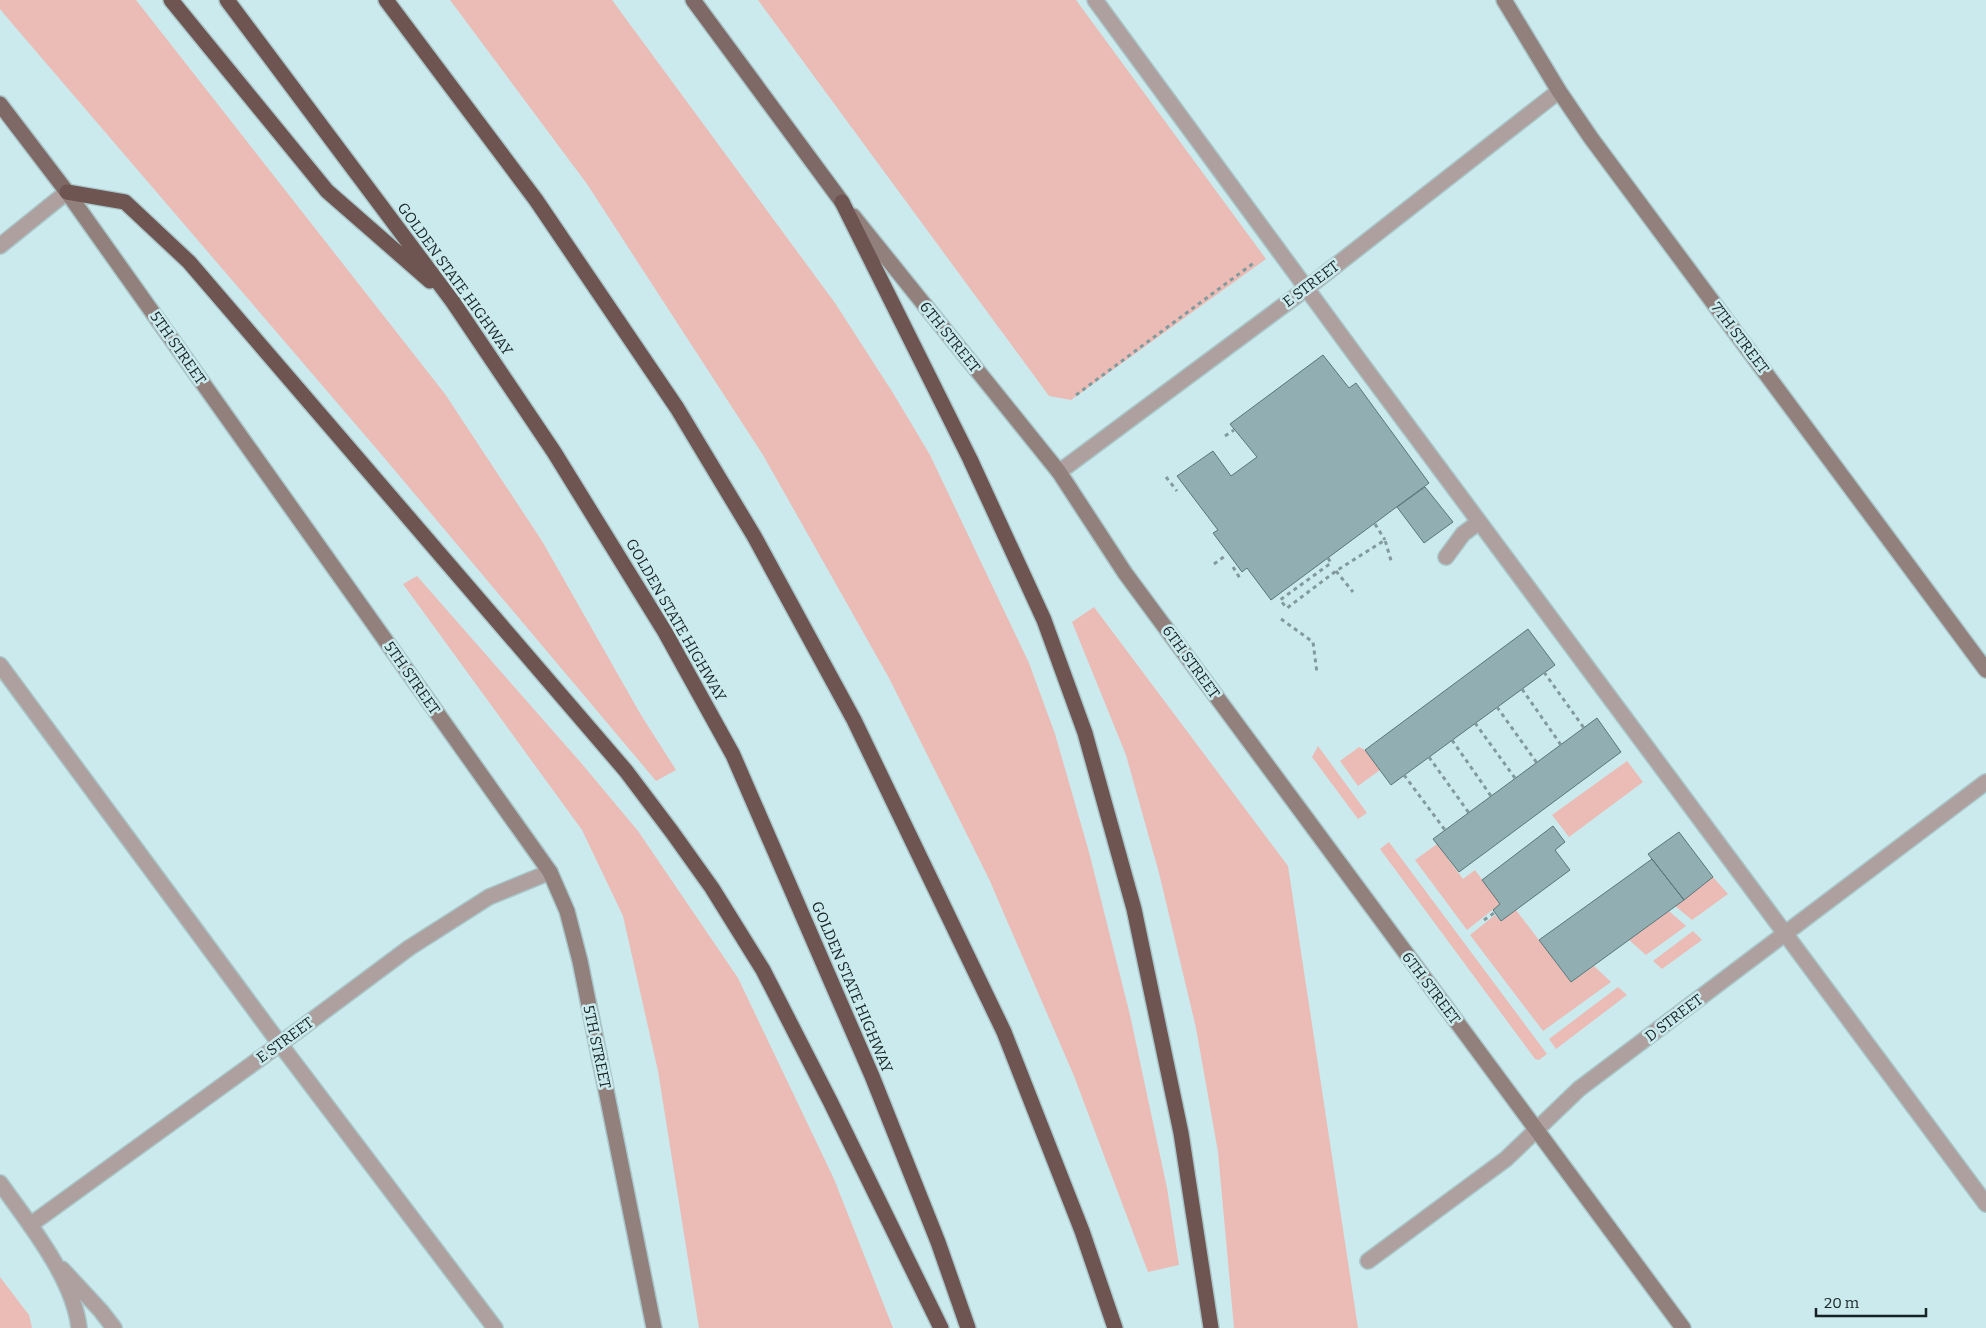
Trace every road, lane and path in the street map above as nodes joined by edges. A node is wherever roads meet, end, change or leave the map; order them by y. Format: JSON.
{"nodes":[{"id":1,"x":171,"y":0,"type":"edge"},
{"id":2,"x":227,"y":0,"type":"edge"},
{"id":3,"x":386,"y":0,"type":"edge"},
{"id":4,"x":693,"y":0,"type":"edge"},
{"id":5,"x":1095,"y":0,"type":"edge"},
{"id":6,"x":1504,"y":0,"type":"edge"},
{"id":7,"x":1559,"y":91,"type":"junction"},
{"id":8,"x":0,"y":104,"type":"edge"},
{"id":9,"x":67,"y":192,"type":"junction"},
{"id":10,"x":842,"y":202,"type":"junction"},
{"id":11,"x":0,"y":246,"type":"edge"},
{"id":12,"x":1262,"y":257,"type":"dead end"},
{"id":13,"x":1307,"y":288,"type":"junction"},
{"id":14,"x":453,"y":302,"type":"junction"},
{"id":15,"x":1076,"y":395,"type":"dead end"},
{"id":16,"x":1234,"y":430,"type":"dead end"},
{"id":17,"x":1225,"y":436,"type":"dead end"},
{"id":18,"x":1059,"y":472,"type":"junction"},
{"id":19,"x":1166,"y":476,"type":"dead end"},
{"id":20,"x":1177,"y":491,"type":"dead end"},
{"id":21,"x":1480,"y":522,"type":"junction"},
{"id":22,"x":1375,"y":524,"type":"dead end"},
{"id":23,"x":1385,"y":540,"type":"junction"},
{"id":24,"x":1225,"y":556,"type":"dead end"},
{"id":25,"x":1446,"y":557,"type":"dead end"},
{"id":26,"x":1328,"y":558,"type":"dead end"},
{"id":27,"x":1214,"y":564,"type":"dead end"},
{"id":28,"x":1392,"y":564,"type":"dead end"},
{"id":29,"x":1233,"y":567,"type":"dead end"},
{"id":30,"x":1336,"y":571,"type":"junction"},
{"id":31,"x":1241,"y":580,"type":"dead end"},
{"id":32,"x":1353,"y":592,"type":"dead end"},
{"id":33,"x":1281,"y":619,"type":"dead end"},
{"id":34,"x":0,"y":665,"type":"edge"},
{"id":35,"x":1986,"y":670,"type":"edge"},
{"id":36,"x":1544,"y":672,"type":"dead end"},
{"id":37,"x":1317,"y":674,"type":"dead end"},
{"id":38,"x":1522,"y":689,"type":"dead end"},
{"id":39,"x":1497,"y":707,"type":"dead end"},
{"id":40,"x":1475,"y":723,"type":"dead end"},
{"id":41,"x":1584,"y":728,"type":"dead end"},
{"id":42,"x":1452,"y":740,"type":"dead end"},
{"id":43,"x":1561,"y":745,"type":"dead end"},
{"id":44,"x":1429,"y":757,"type":"dead end"},
{"id":45,"x":1537,"y":763,"type":"dead end"},
{"id":46,"x":1404,"y":775,"type":"dead end"},
{"id":47,"x":1515,"y":778,"type":"dead end"},
{"id":48,"x":1986,"y":782,"type":"edge"},
{"id":49,"x":1491,"y":796,"type":"dead end"},
{"id":50,"x":1469,"y":813,"type":"dead end"},
{"id":51,"x":1445,"y":830,"type":"dead end"},
{"id":52,"x":550,"y":872,"type":"junction"},
{"id":53,"x":1494,"y":912,"type":"dead end"},
{"id":54,"x":1484,"y":920,"type":"dead end"},
{"id":55,"x":1785,"y":934,"type":"junction"},
{"id":56,"x":280,"y":1044,"type":"junction"},
{"id":57,"x":1537,"y":1130,"type":"junction"},
{"id":58,"x":0,"y":1183,"type":"edge"},
{"id":59,"x":1986,"y":1204,"type":"edge"},
{"id":60,"x":30,"y":1225,"type":"junction"},
{"id":61,"x":51,"y":1257,"type":"junction"},
{"id":62,"x":1368,"y":1261,"type":"dead end"},
{"id":63,"x":79,"y":1328,"type":"edge"},
{"id":64,"x":114,"y":1328,"type":"edge"},
{"id":65,"x":495,"y":1328,"type":"edge"},
{"id":66,"x":654,"y":1328,"type":"edge"},
{"id":67,"x":941,"y":1328,"type":"edge"},
{"id":68,"x":968,"y":1328,"type":"edge"},
{"id":69,"x":1115,"y":1328,"type":"edge"},
{"id":70,"x":1211,"y":1328,"type":"edge"},
{"id":71,"x":1683,"y":1328,"type":"edge"}],
"edges":[{"from":1,"to":14,"type":"highway"},
{"from":2,"to":14,"type":"highway","name":"GOLDEN STATE HIGHWAY"},
{"from":3,"to":69,"type":"highway"},
{"from":4,"to":10,"type":"main road","name":"6TH STREET"},
{"from":5,"to":13,"type":"street"},
{"from":6,"to":7,"type":"street","name":"7TH STREET"},
{"from":7,"to":13,"type":"street","name":"E STREET"},
{"from":7,"to":35,"type":"street","name":"7TH STREET"},
{"from":8,"to":9,"type":"main road","name":"5TH STREET"},
{"from":9,"to":11,"type":"street"},
{"from":9,"to":52,"type":"street","name":"5TH STREET"},
{"from":9,"to":67,"type":"highway"},
{"from":10,"to":18,"type":"street","name":"6TH STREET"},
{"from":10,"to":70,"type":"highway"},
{"from":12,"to":15,"type":"path"},
{"from":13,"to":18,"type":"street","name":"E STREET"},
{"from":13,"to":21,"type":"street"},
{"from":14,"to":68,"type":"highway","name":"GOLDEN STATE HIGHWAY"},
{"from":16,"to":17,"type":"path"},
{"from":18,"to":57,"type":"street","name":"6TH STREET"},
{"from":19,"to":20,"type":"path"},
{"from":21,"to":25,"type":"street"},
{"from":21,"to":55,"type":"street"},
{"from":22,"to":23,"type":"path"},
{"from":23,"to":28,"type":"path"},
{"from":23,"to":30,"type":"path"},
{"from":24,"to":27,"type":"path"},
{"from":26,"to":30,"type":"path"},
{"from":29,"to":31,"type":"path"},
{"from":30,"to":32,"type":"path"},
{"from":33,"to":37,"type":"path"},
{"from":34,"to":56,"type":"street"},
{"from":36,"to":41,"type":"path"},
{"from":38,"to":43,"type":"path"},
{"from":39,"to":45,"type":"path"},
{"from":40,"to":47,"type":"path"},
{"from":42,"to":49,"type":"path"},
{"from":44,"to":50,"type":"path"},
{"from":46,"to":51,"type":"path"},
{"from":48,"to":55,"type":"street","name":"D STREET"},
{"from":52,"to":56,"type":"street","name":"E STREET"},
{"from":52,"to":66,"type":"street","name":"5TH STREET"},
{"from":53,"to":54,"type":"path"},
{"from":55,"to":57,"type":"street","name":"D STREET"},
{"from":55,"to":59,"type":"street"},
{"from":56,"to":60,"type":"street","name":"E STREET"},
{"from":56,"to":65,"type":"street"},
{"from":57,"to":62,"type":"street","name":"D STREET"},
{"from":57,"to":71,"type":"street","name":"6TH STREET"},
{"from":58,"to":60,"type":"street"},
{"from":60,"to":61,"type":"street"},
{"from":61,"to":63,"type":"street"},
{"from":61,"to":64,"type":"street"}]}
